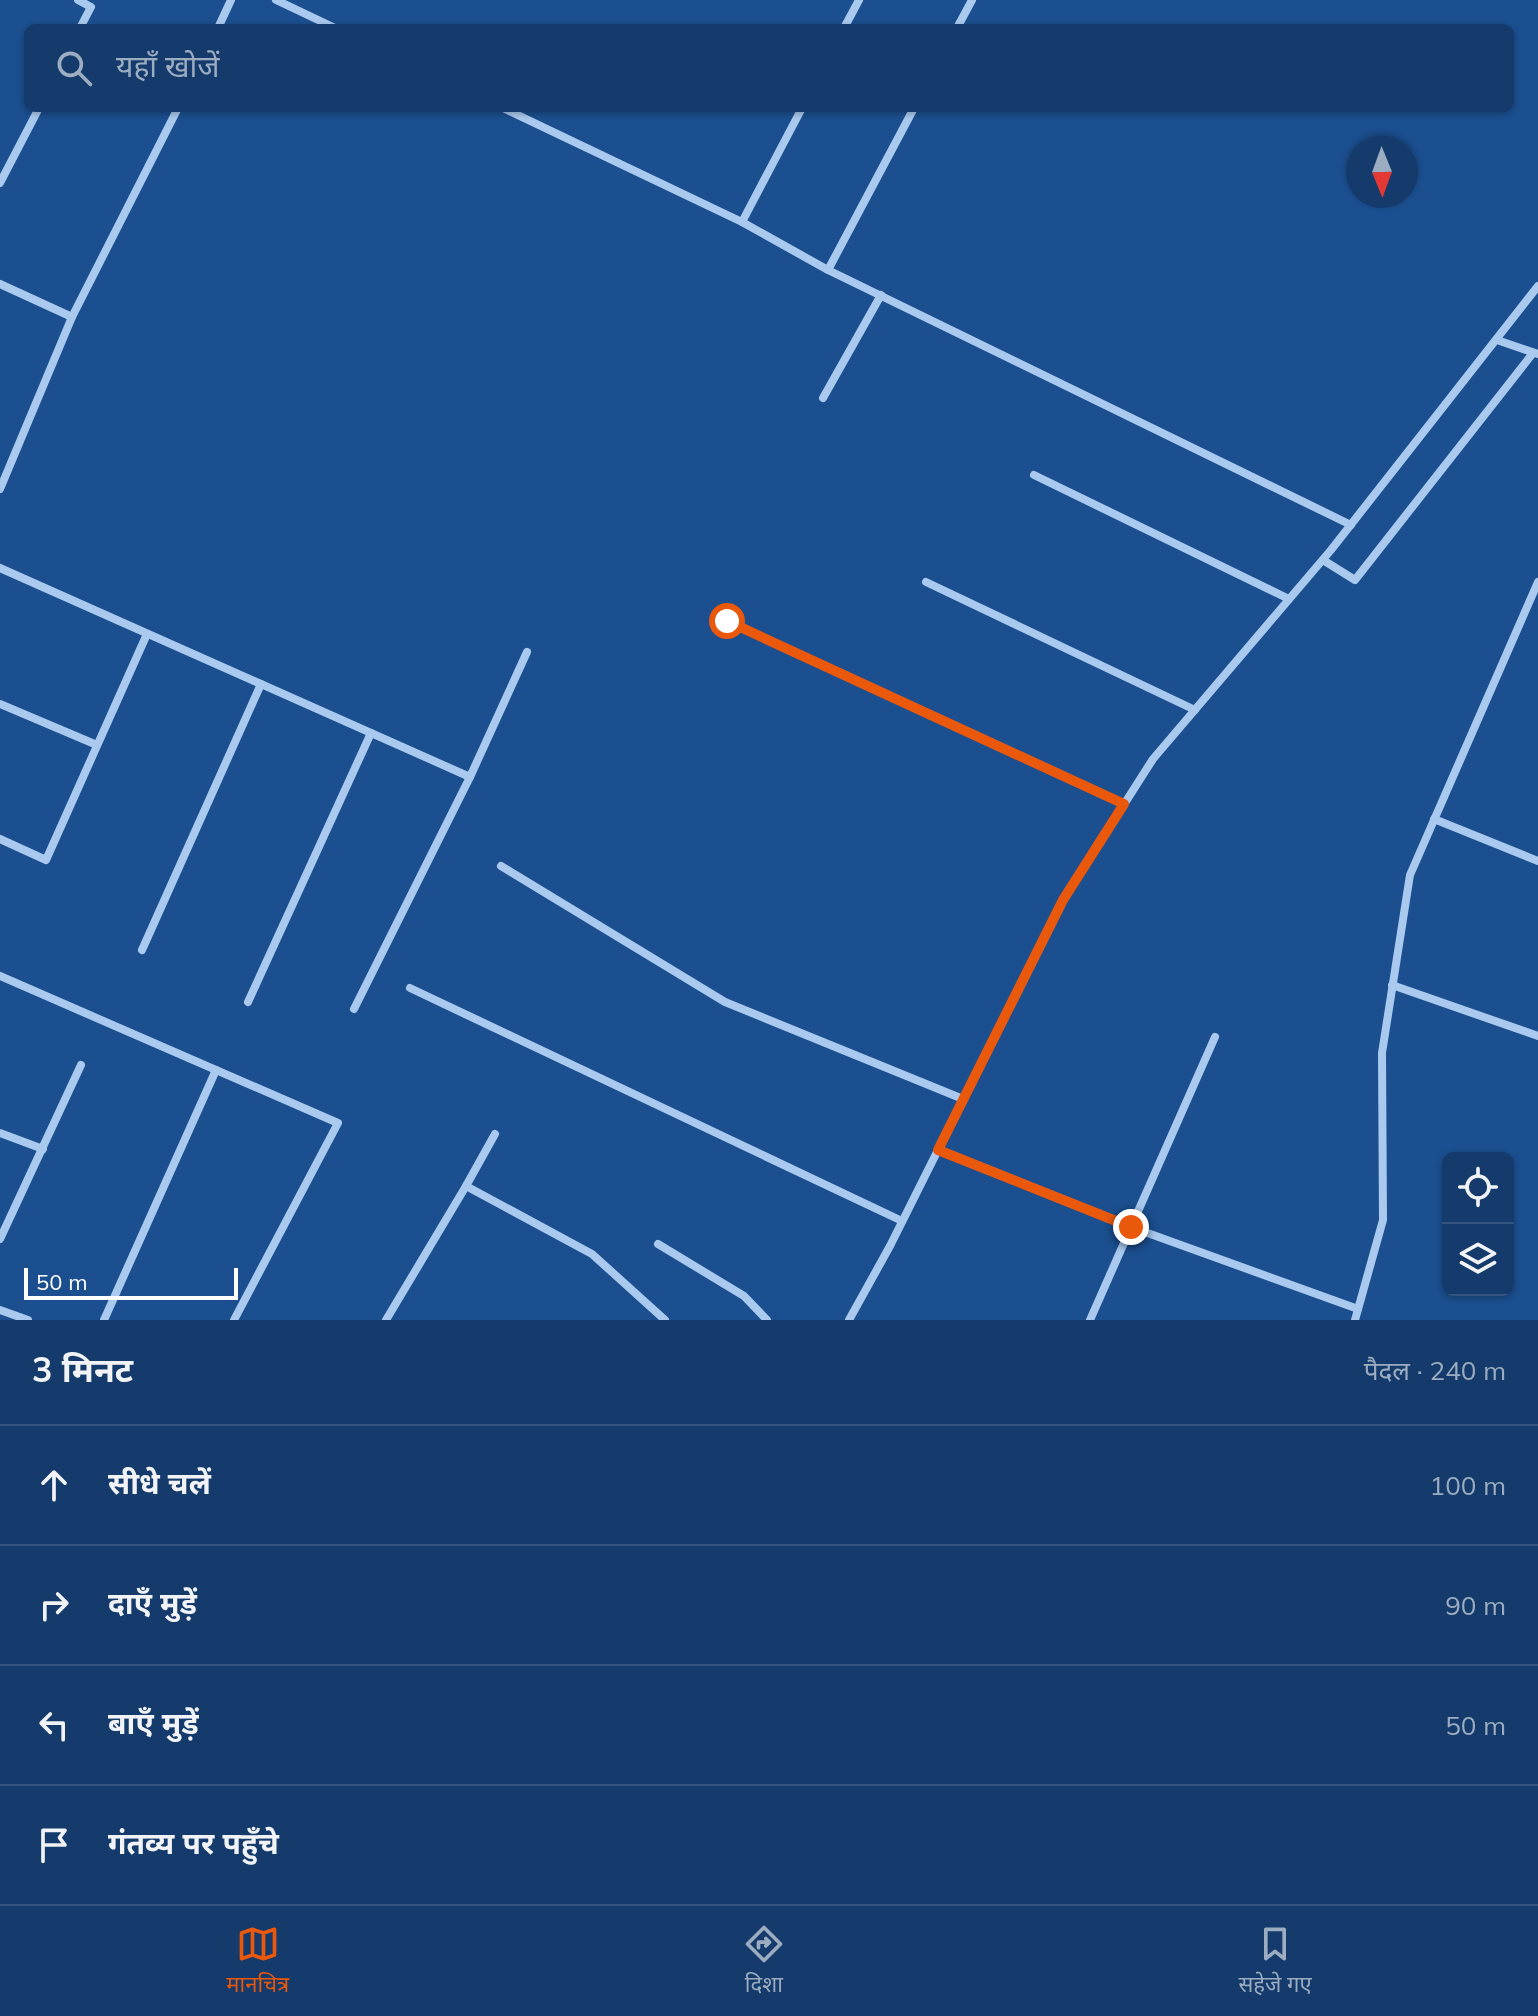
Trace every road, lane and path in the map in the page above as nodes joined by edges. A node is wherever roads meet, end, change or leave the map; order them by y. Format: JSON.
{"nodes":[{"id":1,"x":78,"y":0,"type":"edge"},
{"id":2,"x":231,"y":0,"type":"edge"},
{"id":3,"x":276,"y":0,"type":"edge"},
{"id":4,"x":859,"y":0,"type":"edge"},
{"id":5,"x":972,"y":0,"type":"edge"},
{"id":6,"x":82,"y":24,"type":"edge"},
{"id":7,"x":220,"y":24,"type":"edge"},
{"id":8,"x":327,"y":24,"type":"edge"},
{"id":9,"x":846,"y":24,"type":"edge"},
{"id":10,"x":959,"y":24,"type":"edge"},
{"id":11,"x":37,"y":112,"type":"edge"},
{"id":12,"x":176,"y":112,"type":"edge"},
{"id":13,"x":511,"y":112,"type":"edge"},
{"id":14,"x":800,"y":112,"type":"edge"},
{"id":15,"x":912,"y":112,"type":"edge"},
{"id":16,"x":0,"y":183,"type":"edge"},
{"id":17,"x":742,"y":222,"type":"junction"},
{"id":18,"x":828,"y":270,"type":"junction"},
{"id":19,"x":0,"y":284,"type":"edge"},
{"id":20,"x":1538,"y":286,"type":"edge"},
{"id":21,"x":881,"y":295,"type":"junction"},
{"id":22,"x":72,"y":317,"type":"junction"},
{"id":23,"x":1497,"y":340,"type":"junction"},
{"id":24,"x":1535,"y":354,"type":"edge"},
{"id":25,"x":823,"y":398,"type":"dead end"},
{"id":26,"x":1034,"y":475,"type":"dead end"},
{"id":27,"x":0,"y":489,"type":"edge"},
{"id":28,"x":1351,"y":525,"type":"junction"},
{"id":29,"x":1323,"y":560,"type":"junction"},
{"id":30,"x":0,"y":568,"type":"edge"},
{"id":31,"x":926,"y":582,"type":"dead end"},
{"id":32,"x":1538,"y":582,"type":"edge"},
{"id":33,"x":1289,"y":599,"type":"junction"},
{"id":34,"x":727,"y":621,"type":"dead end"},
{"id":35,"x":147,"y":634,"type":"junction"},
{"id":36,"x":527,"y":652,"type":"dead end"},
{"id":37,"x":261,"y":684,"type":"junction"},
{"id":38,"x":0,"y":704,"type":"edge"},
{"id":39,"x":1195,"y":710,"type":"junction"},
{"id":40,"x":371,"y":733,"type":"junction"},
{"id":41,"x":97,"y":745,"type":"junction"},
{"id":42,"x":470,"y":777,"type":"junction"},
{"id":43,"x":1124,"y":804,"type":"junction"},
{"id":44,"x":1434,"y":819,"type":"junction"},
{"id":45,"x":0,"y":839,"type":"edge"},
{"id":46,"x":1538,"y":861,"type":"edge"},
{"id":47,"x":501,"y":866,"type":"dead end"},
{"id":48,"x":142,"y":950,"type":"dead end"},
{"id":49,"x":0,"y":976,"type":"edge"},
{"id":50,"x":1392,"y":985,"type":"junction"},
{"id":51,"x":410,"y":988,"type":"dead end"},
{"id":52,"x":248,"y":1002,"type":"dead end"},
{"id":53,"x":354,"y":1009,"type":"dead end"},
{"id":54,"x":1538,"y":1036,"type":"edge"},
{"id":55,"x":1215,"y":1037,"type":"dead end"},
{"id":56,"x":81,"y":1065,"type":"dead end"},
{"id":57,"x":216,"y":1070,"type":"junction"},
{"id":58,"x":963,"y":1099,"type":"junction"},
{"id":59,"x":0,"y":1133,"type":"edge"},
{"id":60,"x":495,"y":1134,"type":"dead end"},
{"id":61,"x":43,"y":1149,"type":"junction"},
{"id":62,"x":938,"y":1150,"type":"junction"},
{"id":63,"x":466,"y":1186,"type":"junction"},
{"id":64,"x":902,"y":1221,"type":"junction"},
{"id":65,"x":1131,"y":1227,"type":"junction"},
{"id":66,"x":0,"y":1239,"type":"edge"},
{"id":67,"x":658,"y":1244,"type":"dead end"},
{"id":68,"x":1358,"y":1309,"type":"junction"},
{"id":69,"x":0,"y":1310,"type":"edge"},
{"id":70,"x":28,"y":1320,"type":"edge"},
{"id":71,"x":104,"y":1320,"type":"edge"},
{"id":72,"x":234,"y":1320,"type":"edge"},
{"id":73,"x":386,"y":1320,"type":"edge"},
{"id":74,"x":665,"y":1320,"type":"edge"},
{"id":75,"x":767,"y":1320,"type":"edge"},
{"id":76,"x":849,"y":1320,"type":"edge"},
{"id":77,"x":1090,"y":1320,"type":"edge"},
{"id":78,"x":1355,"y":1320,"type":"edge"}],
"edges":[{"from":1,"to":6,"type":"street"},
{"from":2,"to":7,"type":"street"},
{"from":3,"to":8,"type":"street"},
{"from":4,"to":9,"type":"street"},
{"from":5,"to":10,"type":"street"},
{"from":11,"to":16,"type":"street"},
{"from":12,"to":22,"type":"street"},
{"from":13,"to":17,"type":"street"},
{"from":14,"to":17,"type":"street"},
{"from":15,"to":18,"type":"street"},
{"from":17,"to":18,"type":"street"},
{"from":18,"to":21,"type":"street"},
{"from":19,"to":22,"type":"street"},
{"from":20,"to":23,"type":"street"},
{"from":21,"to":25,"type":"street"},
{"from":21,"to":28,"type":"street"},
{"from":22,"to":27,"type":"street"},
{"from":23,"to":24,"type":"street"},
{"from":23,"to":28,"type":"street"},
{"from":24,"to":29,"type":"street"},
{"from":26,"to":33,"type":"street"},
{"from":28,"to":29,"type":"street"},
{"from":29,"to":33,"type":"street"},
{"from":30,"to":35,"type":"street"},
{"from":31,"to":39,"type":"street"},
{"from":32,"to":44,"type":"street"},
{"from":33,"to":39,"type":"street"},
{"from":34,"to":43,"type":"street"},
{"from":35,"to":37,"type":"street"},
{"from":35,"to":41,"type":"street"},
{"from":36,"to":42,"type":"street"},
{"from":37,"to":40,"type":"street"},
{"from":37,"to":48,"type":"street"},
{"from":38,"to":41,"type":"street"},
{"from":39,"to":43,"type":"street"},
{"from":40,"to":42,"type":"street"},
{"from":40,"to":52,"type":"street"},
{"from":41,"to":45,"type":"street"},
{"from":42,"to":53,"type":"street"},
{"from":43,"to":58,"type":"street"},
{"from":44,"to":46,"type":"street"},
{"from":44,"to":50,"type":"street"},
{"from":47,"to":58,"type":"street"},
{"from":49,"to":57,"type":"street"},
{"from":50,"to":54,"type":"street"},
{"from":50,"to":68,"type":"street"},
{"from":51,"to":64,"type":"street"},
{"from":55,"to":65,"type":"street"},
{"from":56,"to":61,"type":"street"},
{"from":57,"to":71,"type":"street"},
{"from":57,"to":72,"type":"street"},
{"from":58,"to":62,"type":"street"},
{"from":59,"to":61,"type":"street"},
{"from":60,"to":63,"type":"street"},
{"from":61,"to":66,"type":"street"},
{"from":62,"to":64,"type":"street"},
{"from":62,"to":65,"type":"street"},
{"from":63,"to":73,"type":"street"},
{"from":63,"to":74,"type":"street"},
{"from":64,"to":76,"type":"street"},
{"from":65,"to":68,"type":"street"},
{"from":65,"to":77,"type":"street"},
{"from":67,"to":75,"type":"street"},
{"from":68,"to":78,"type":"street"},
{"from":69,"to":70,"type":"street"}]}
